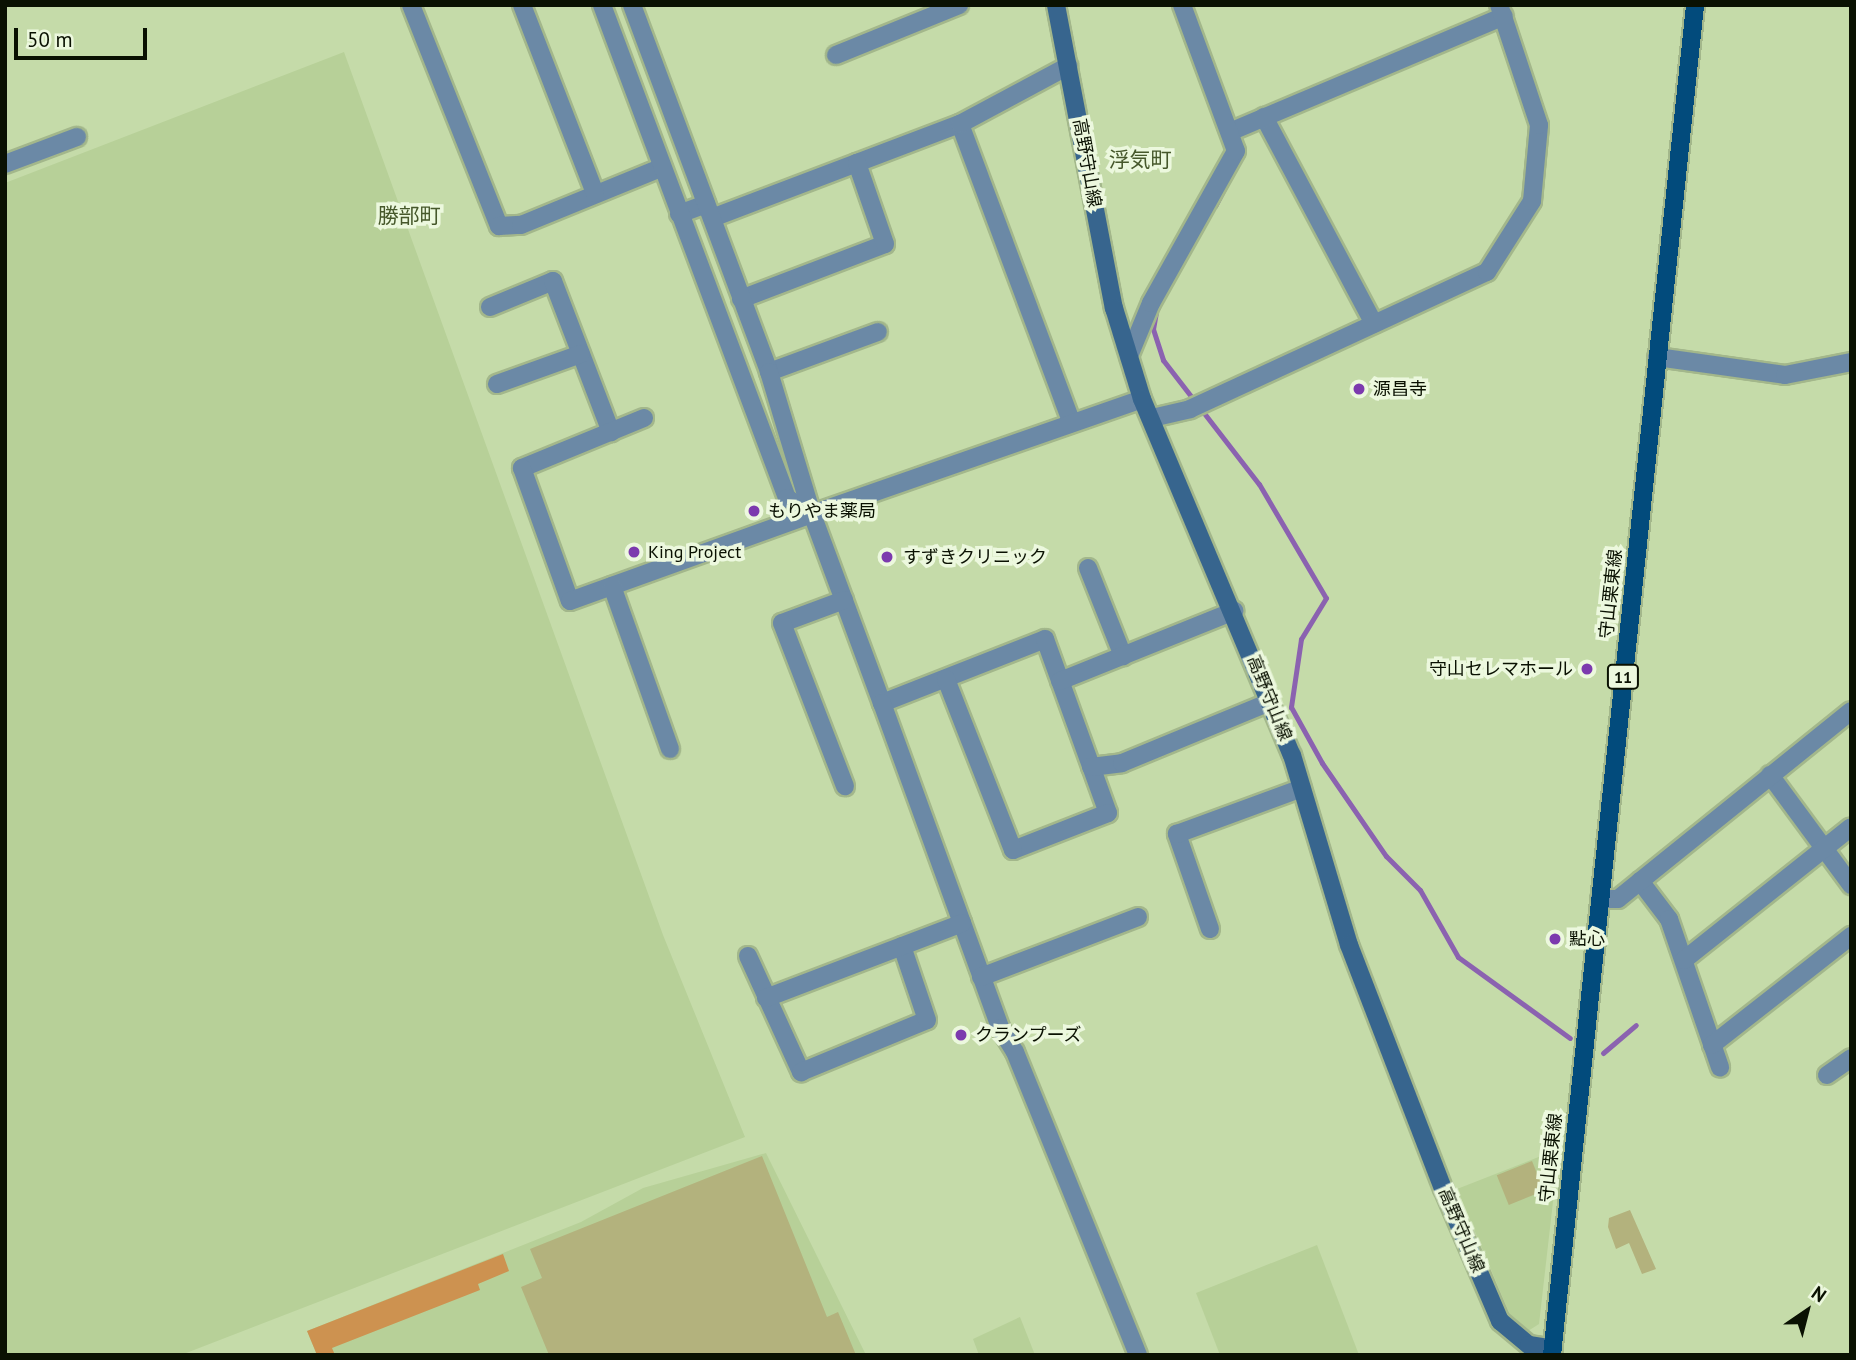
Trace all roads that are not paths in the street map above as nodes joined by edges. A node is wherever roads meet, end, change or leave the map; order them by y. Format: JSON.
{"nodes":[{"id":1,"x":411,"y":5,"type":"edge"},
{"id":2,"x":522,"y":5,"type":"edge"},
{"id":3,"x":602,"y":5,"type":"edge"},
{"id":4,"x":632,"y":5,"type":"edge"},
{"id":5,"x":959,"y":5,"type":"edge"},
{"id":6,"x":1182,"y":5,"type":"edge"},
{"id":7,"x":1695,"y":5,"type":"edge"},
{"id":8,"x":1055,"y":6,"type":"edge"},
{"id":9,"x":1502,"y":11,"type":"edge"},
{"id":10,"x":836,"y":55,"type":"dead end"},
{"id":11,"x":1068,"y":66,"type":"junction"},
{"id":12,"x":1264,"y":117,"type":"junction"},
{"id":13,"x":960,"y":124,"type":"junction"},
{"id":14,"x":1237,"y":128,"type":"junction"},
{"id":15,"x":77,"y":137,"type":"dead end"},
{"id":16,"x":857,"y":163,"type":"junction"},
{"id":17,"x":5,"y":164,"type":"edge"},
{"id":18,"x":661,"y":168,"type":"junction"},
{"id":19,"x":595,"y":193,"type":"junction"},
{"id":20,"x":709,"y":211,"type":"junction"},
{"id":21,"x":679,"y":214,"type":"junction"},
{"id":22,"x":741,"y":299,"type":"junction"},
{"id":23,"x":490,"y":307,"type":"dead end"},
{"id":24,"x":1374,"y":324,"type":"junction"},
{"id":25,"x":878,"y":332,"type":"dead end"},
{"id":26,"x":581,"y":354,"type":"junction"},
{"id":27,"x":1129,"y":356,"type":"junction"},
{"id":28,"x":1657,"y":357,"type":"junction"},
{"id":29,"x":1851,"y":362,"type":"edge"},
{"id":30,"x":769,"y":372,"type":"junction"},
{"id":31,"x":497,"y":384,"type":"dead end"},
{"id":32,"x":1142,"y":399,"type":"junction"},
{"id":33,"x":644,"y":418,"type":"dead end"},
{"id":34,"x":1152,"y":418,"type":"junction"},
{"id":35,"x":1072,"y":423,"type":"junction"},
{"id":36,"x":611,"y":432,"type":"junction"},
{"id":37,"x":812,"y":514,"type":"junction"},
{"id":38,"x":1088,"y":568,"type":"dead end"},
{"id":39,"x":612,"y":586,"type":"junction"},
{"id":40,"x":844,"y":600,"type":"junction"},
{"id":41,"x":1234,"y":611,"type":"junction"},
{"id":42,"x":1123,"y":656,"type":"junction"},
{"id":43,"x":946,"y":679,"type":"junction"},
{"id":44,"x":1060,"y":681,"type":"junction"},
{"id":45,"x":1270,"y":702,"type":"junction"},
{"id":46,"x":882,"y":703,"type":"junction"},
{"id":47,"x":1851,"y":711,"type":"edge"},
{"id":48,"x":670,"y":749,"type":"dead end"},
{"id":49,"x":1091,"y":767,"type":"junction"},
{"id":50,"x":1770,"y":775,"type":"junction"},
{"id":51,"x":845,"y":786,"type":"dead end"},
{"id":52,"x":1302,"y":788,"type":"junction"},
{"id":53,"x":1851,"y":827,"type":"edge"},
{"id":54,"x":1827,"y":846,"type":"junction"},
{"id":55,"x":1640,"y":881,"type":"junction"},
{"id":56,"x":1851,"y":885,"type":"edge"},
{"id":57,"x":1600,"y":899,"type":"junction"},
{"id":58,"x":1138,"y":917,"type":"dead end"},
{"id":59,"x":962,"y":923,"type":"junction"},
{"id":60,"x":1210,"y":929,"type":"dead end"},
{"id":61,"x":1851,"y":936,"type":"edge"},
{"id":62,"x":902,"y":946,"type":"junction"},
{"id":63,"x":748,"y":956,"type":"dead end"},
{"id":64,"x":1684,"y":960,"type":"junction"},
{"id":65,"x":981,"y":977,"type":"junction"},
{"id":66,"x":766,"y":998,"type":"junction"},
{"id":67,"x":1712,"y":1045,"type":"junction"},
{"id":68,"x":1851,"y":1058,"type":"edge"},
{"id":69,"x":1720,"y":1067,"type":"dead end"},
{"id":70,"x":1828,"y":1075,"type":"dead end"},
{"id":71,"x":1552,"y":1352,"type":"edge"},
{"id":72,"x":1138,"y":1355,"type":"edge"}],
"edges":[{"from":1,"to":19,"type":"street"},
{"from":2,"to":19,"type":"street"},
{"from":3,"to":18,"type":"street"},
{"from":4,"to":20,"type":"street"},
{"from":5,"to":10,"type":"street"},
{"from":6,"to":14,"type":"street"},
{"from":7,"to":28,"type":"main road","name":"守山栗東線","number":"11"},
{"from":8,"to":11,"type":"main road","name":"高野守山線"},
{"from":9,"to":12,"type":"street"},
{"from":9,"to":24,"type":"street"},
{"from":11,"to":13,"type":"street"},
{"from":11,"to":27,"type":"main road","name":"高野守山線"},
{"from":12,"to":14,"type":"street"},
{"from":12,"to":24,"type":"street"},
{"from":13,"to":16,"type":"street"},
{"from":13,"to":35,"type":"street"},
{"from":14,"to":27,"type":"street"},
{"from":15,"to":17,"type":"street"},
{"from":16,"to":20,"type":"street"},
{"from":16,"to":22,"type":"street"},
{"from":18,"to":19,"type":"street"},
{"from":18,"to":21,"type":"street"},
{"from":20,"to":21,"type":"street"},
{"from":20,"to":22,"type":"street"},
{"from":21,"to":37,"type":"street"},
{"from":22,"to":30,"type":"street"},
{"from":23,"to":26,"type":"street"},
{"from":24,"to":34,"type":"street"},
{"from":25,"to":30,"type":"street"},
{"from":26,"to":31,"type":"street"},
{"from":26,"to":36,"type":"street"},
{"from":27,"to":32,"type":"main road","name":"高野守山線"},
{"from":28,"to":29,"type":"street"},
{"from":28,"to":57,"type":"main road","name":"守山栗東線","number":"11"},
{"from":30,"to":37,"type":"street"},
{"from":32,"to":34,"type":"main road","name":"高野守山線"},
{"from":32,"to":35,"type":"street"},
{"from":33,"to":36,"type":"street"},
{"from":34,"to":41,"type":"main road","name":"高野守山線"},
{"from":35,"to":37,"type":"street"},
{"from":36,"to":39,"type":"street"},
{"from":37,"to":39,"type":"street"},
{"from":37,"to":40,"type":"street"},
{"from":38,"to":42,"type":"street"},
{"from":39,"to":48,"type":"street"},
{"from":40,"to":46,"type":"street"},
{"from":40,"to":51,"type":"street"},
{"from":41,"to":42,"type":"street"},
{"from":41,"to":45,"type":"main road","name":"高野守山線"},
{"from":42,"to":44,"type":"street"},
{"from":43,"to":44,"type":"street"},
{"from":43,"to":46,"type":"street"},
{"from":43,"to":49,"type":"street"},
{"from":44,"to":49,"type":"street"},
{"from":45,"to":49,"type":"street"},
{"from":45,"to":52,"type":"main road","name":"高野守山線"},
{"from":46,"to":59,"type":"street"},
{"from":47,"to":50,"type":"street"},
{"from":50,"to":54,"type":"street"},
{"from":50,"to":55,"type":"street"},
{"from":52,"to":60,"type":"street"},
{"from":52,"to":71,"type":"main road","name":"高野守山線"},
{"from":53,"to":54,"type":"street"},
{"from":54,"to":56,"type":"street"},
{"from":54,"to":64,"type":"street"},
{"from":55,"to":57,"type":"street"},
{"from":55,"to":64,"type":"street"},
{"from":57,"to":71,"type":"main road","name":"守山栗東線","number":"11"},
{"from":58,"to":65,"type":"street"},
{"from":59,"to":62,"type":"street"},
{"from":59,"to":65,"type":"street"},
{"from":61,"to":67,"type":"street"},
{"from":62,"to":66,"type":"street"},
{"from":62,"to":66,"type":"street"},
{"from":63,"to":66,"type":"street"},
{"from":64,"to":67,"type":"street"},
{"from":65,"to":72,"type":"street"},
{"from":67,"to":69,"type":"street"},
{"from":68,"to":70,"type":"street"}]}
